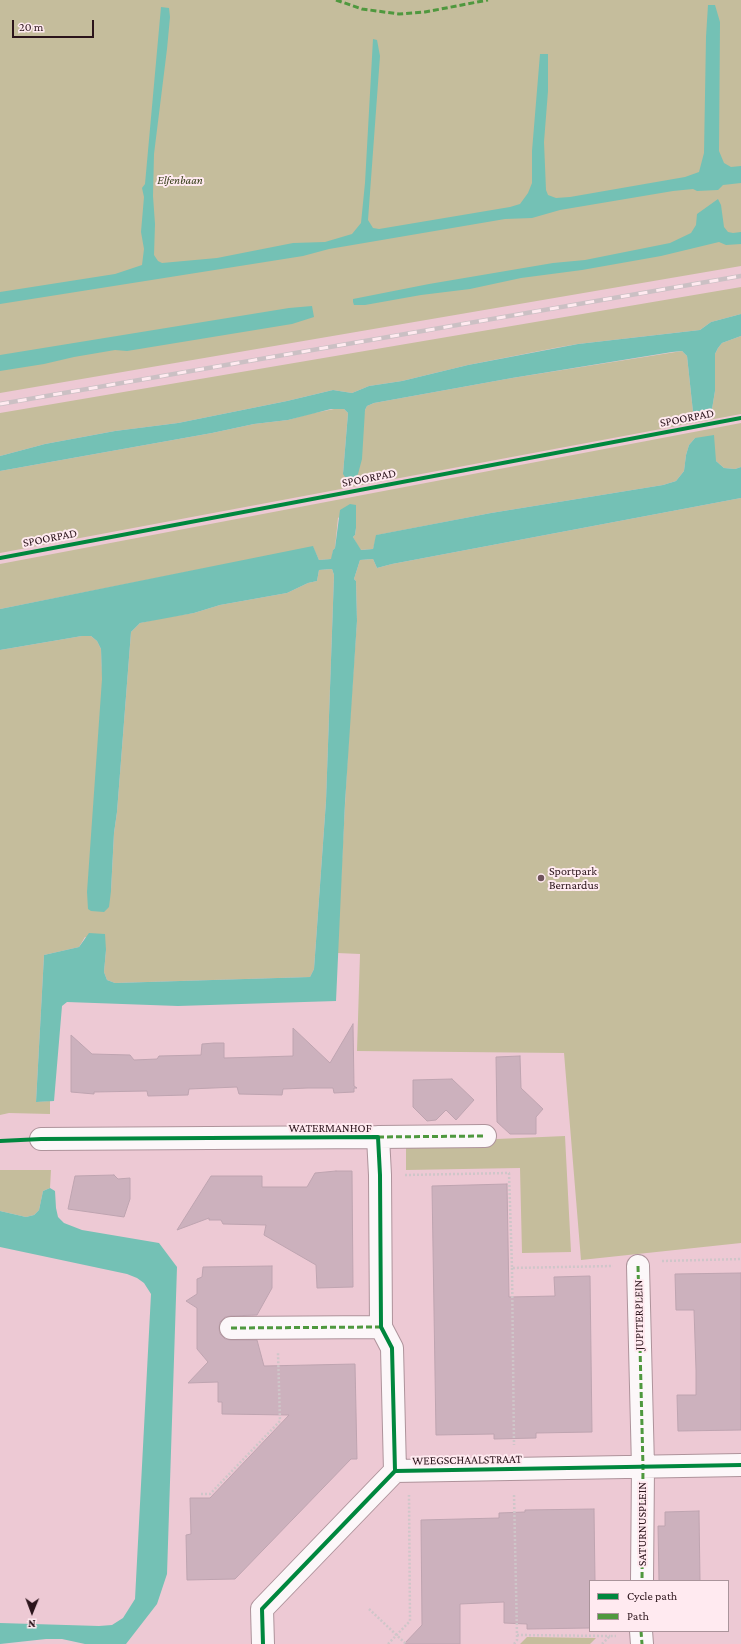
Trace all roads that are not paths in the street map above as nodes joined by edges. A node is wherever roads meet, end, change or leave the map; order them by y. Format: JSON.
{"nodes":[{"id":1,"x":485,"y":1136,"type":"dead end"},
{"id":2,"x":378,"y":1137,"type":"junction"},
{"id":3,"x":41,"y":1139,"type":"dead end"},
{"id":4,"x":638,"y":1266,"type":"road end"},
{"id":5,"x":381,"y":1327,"type":"junction"},
{"id":6,"x":231,"y":1328,"type":"dead end"},
{"id":7,"x":741,"y":1465,"type":"edge"},
{"id":8,"x":643,"y":1467,"type":"junction"},
{"id":9,"x":402,"y":1471,"type":"junction"},
{"id":10,"x":642,"y":1580,"type":"edge"},
{"id":11,"x":642,"y":1632,"type":"edge"},
{"id":12,"x":263,"y":1644,"type":"edge"},
{"id":13,"x":642,"y":1644,"type":"edge"}],
"edges":[{"from":1,"to":2,"type":"street","name":"WATERMANHOF"},
{"from":2,"to":3,"type":"street","name":"WATERMANHOF"},
{"from":2,"to":5,"type":"street","name":"WATERMANHOF"},
{"from":4,"to":8,"type":"street","name":"JUPITERPLEIN"},
{"from":5,"to":6,"type":"street"},
{"from":5,"to":9,"type":"street","name":"WATERMANHOF"},
{"from":7,"to":8,"type":"street","name":"WEEGSCHAALSTRAAT"},
{"from":8,"to":9,"type":"street","name":"WEEGSCHAALSTRAAT"},
{"from":8,"to":10,"type":"street","name":"SATURNUSPLEIN"},
{"from":9,"to":12,"type":"street","name":"WEEGSCHAALSTRAAT"},
{"from":11,"to":13,"type":"street"}]}
